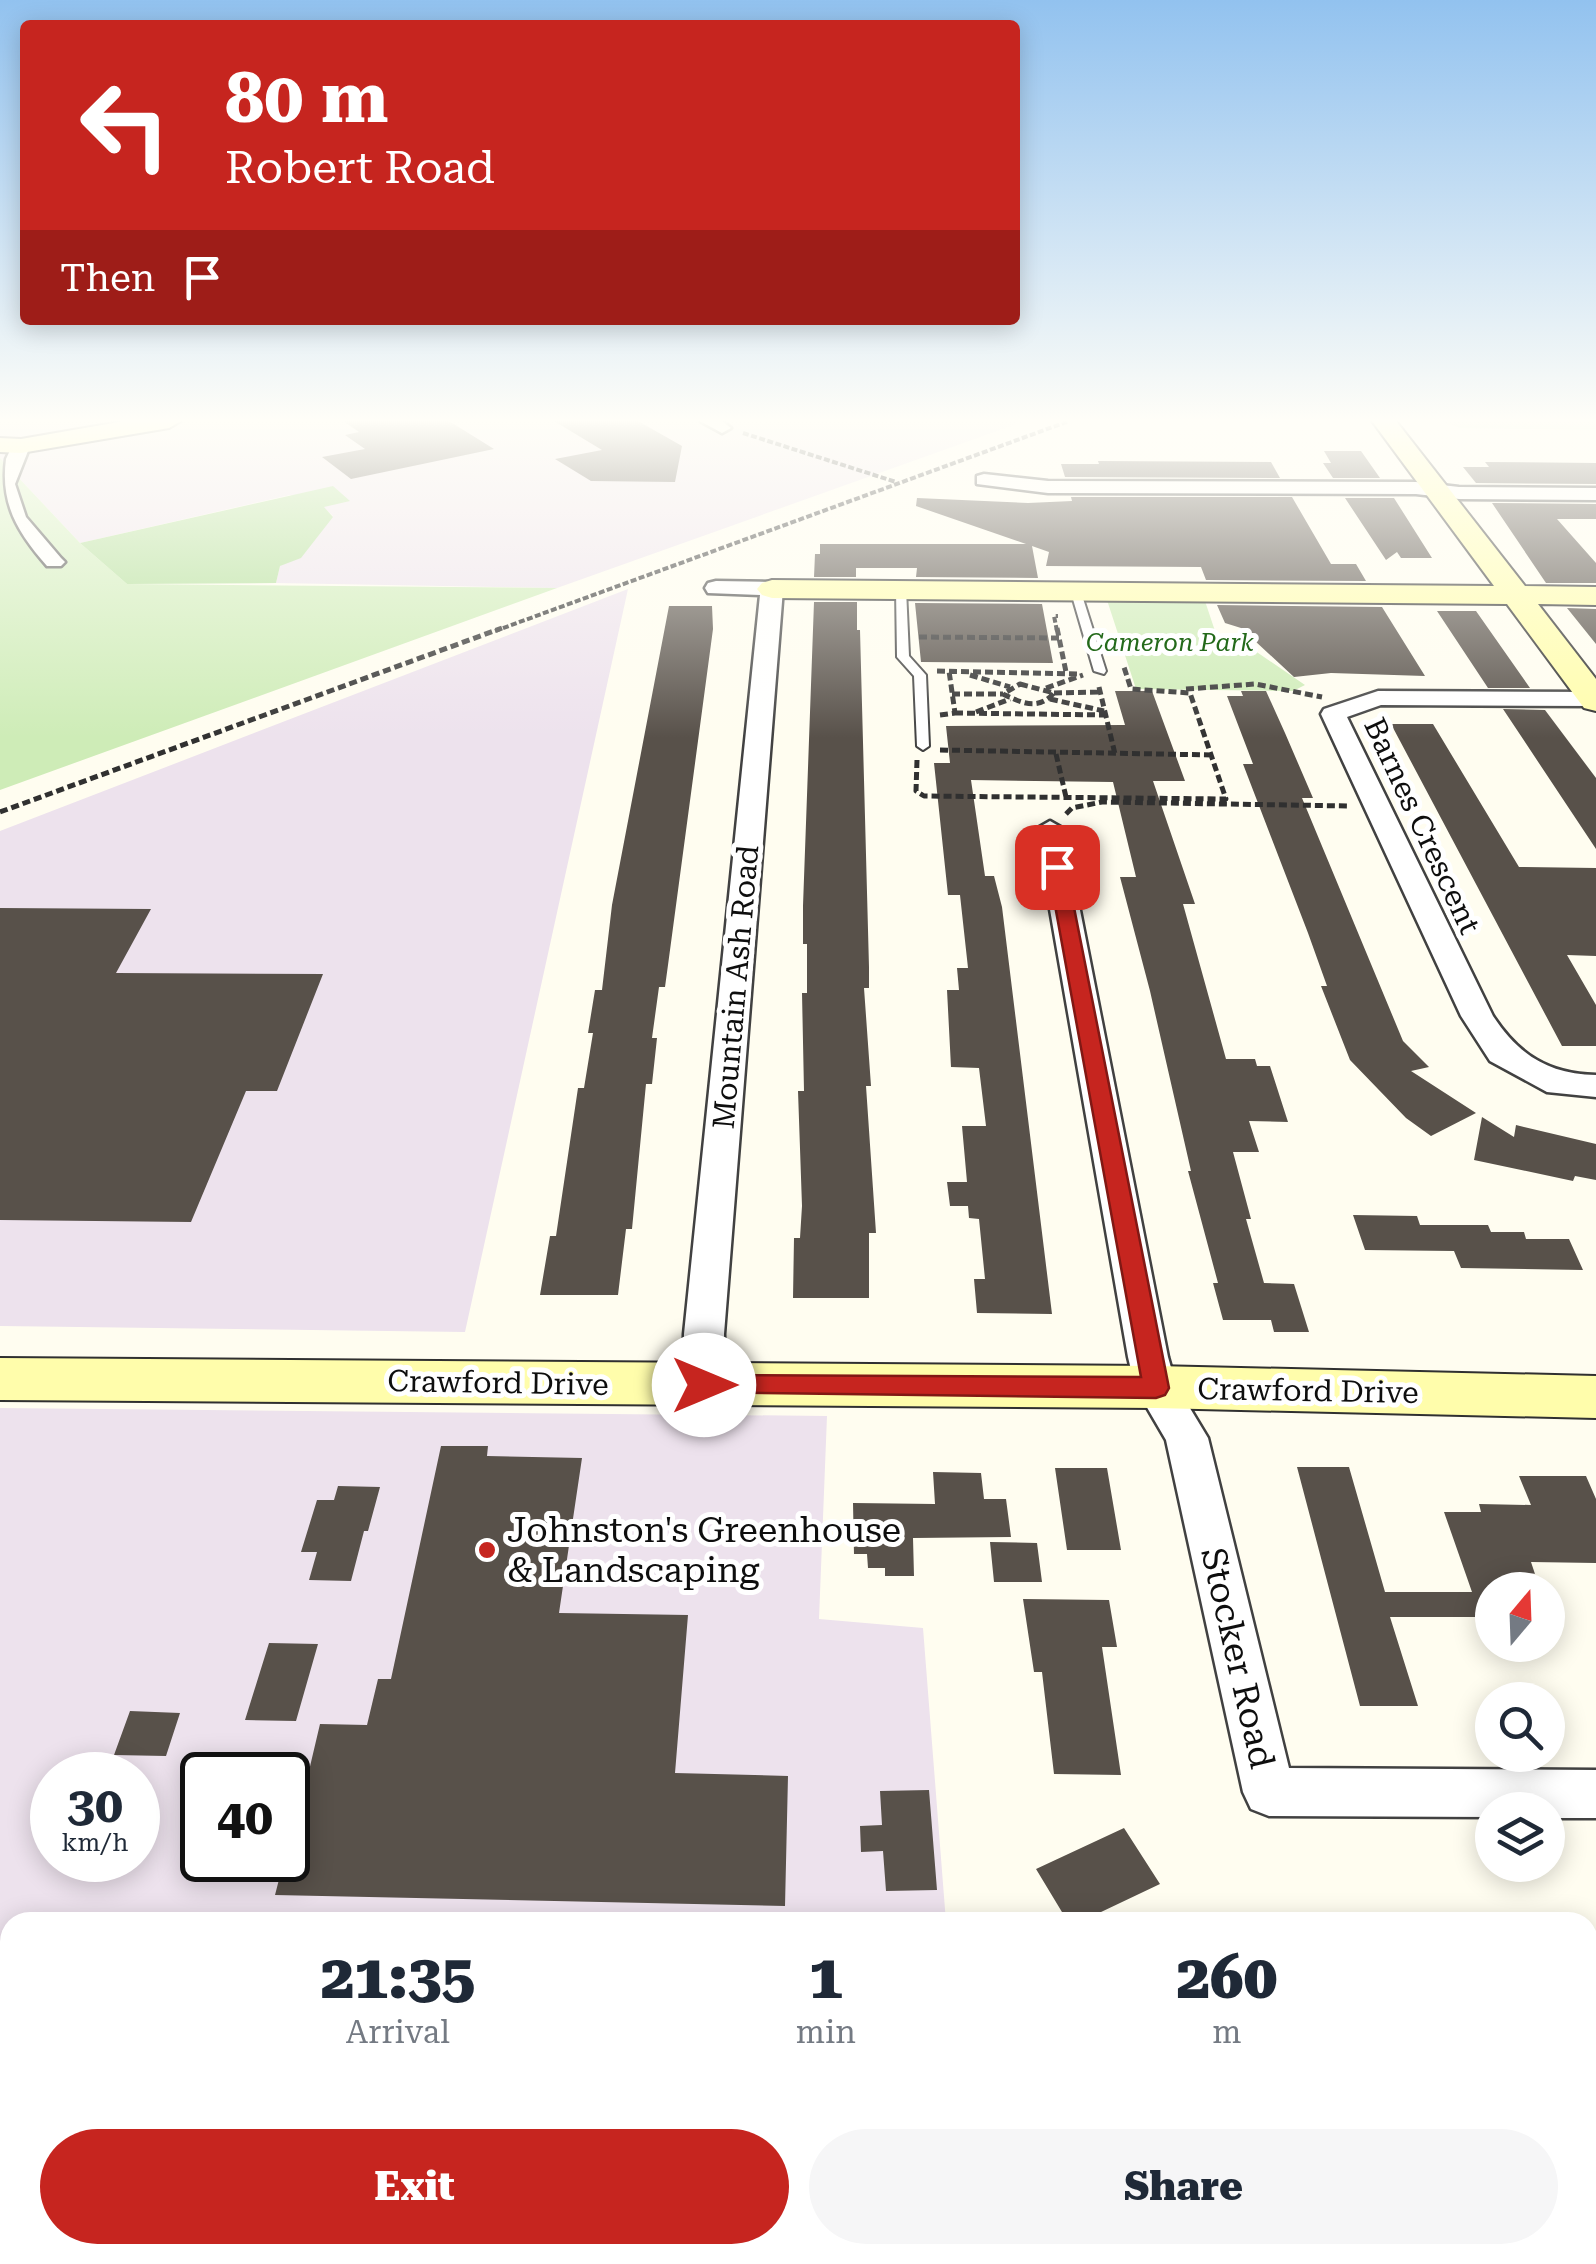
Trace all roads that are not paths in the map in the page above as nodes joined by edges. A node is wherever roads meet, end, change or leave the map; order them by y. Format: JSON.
{"nodes":[{"id":1,"x":23,"y":527,"type":"edge"},
{"id":2,"x":1463,"y":527,"type":"edge"},
{"id":3,"x":54,"y":562,"type":"dead end"},
{"id":4,"x":716,"y":588,"type":"dead end"},
{"id":5,"x":772,"y":589,"type":"junction"},
{"id":6,"x":901,"y":590,"type":"junction"},
{"id":7,"x":1514,"y":595,"type":"junction"},
{"id":8,"x":1596,"y":596,"type":"edge"},
{"id":9,"x":1073,"y":603,"type":"junction"},
{"id":10,"x":1098,"y":673,"type":"road end"},
{"id":11,"x":1595,"y":700,"type":"edge"},
{"id":12,"x":923,"y":746,"type":"road end"},
{"id":13,"x":1050,"y":829,"type":"road end"},
{"id":14,"x":1596,"y":1086,"type":"edge"},
{"id":15,"x":0,"y":1378,"type":"edge"},
{"id":16,"x":704,"y":1385,"type":"junction"},
{"id":17,"x":1156,"y":1388,"type":"junction"},
{"id":18,"x":1596,"y":1397,"type":"edge"},
{"id":19,"x":1596,"y":1794,"type":"edge"}],
"edges":[{"from":1,"to":3,"type":"street"},
{"from":2,"to":7,"type":"street"},
{"from":4,"to":5,"type":"street"},
{"from":5,"to":6,"type":"street"},
{"from":5,"to":16,"type":"street","name":"Mountain Ash Road"},
{"from":6,"to":9,"type":"street"},
{"from":6,"to":12,"type":"lane"},
{"from":7,"to":8,"type":"street"},
{"from":7,"to":9,"type":"street"},
{"from":7,"to":11,"type":"street"},
{"from":9,"to":10,"type":"lane"},
{"from":11,"to":14,"type":"street","name":"Barnes Crescent"},
{"from":13,"to":17,"type":"street"},
{"from":15,"to":16,"type":"street","name":"Crawford Drive"},
{"from":16,"to":17,"type":"street","name":"Crawford Drive"},
{"from":17,"to":18,"type":"street","name":"Crawford Drive"},
{"from":17,"to":19,"type":"street","name":"Stocker Road"}]}
